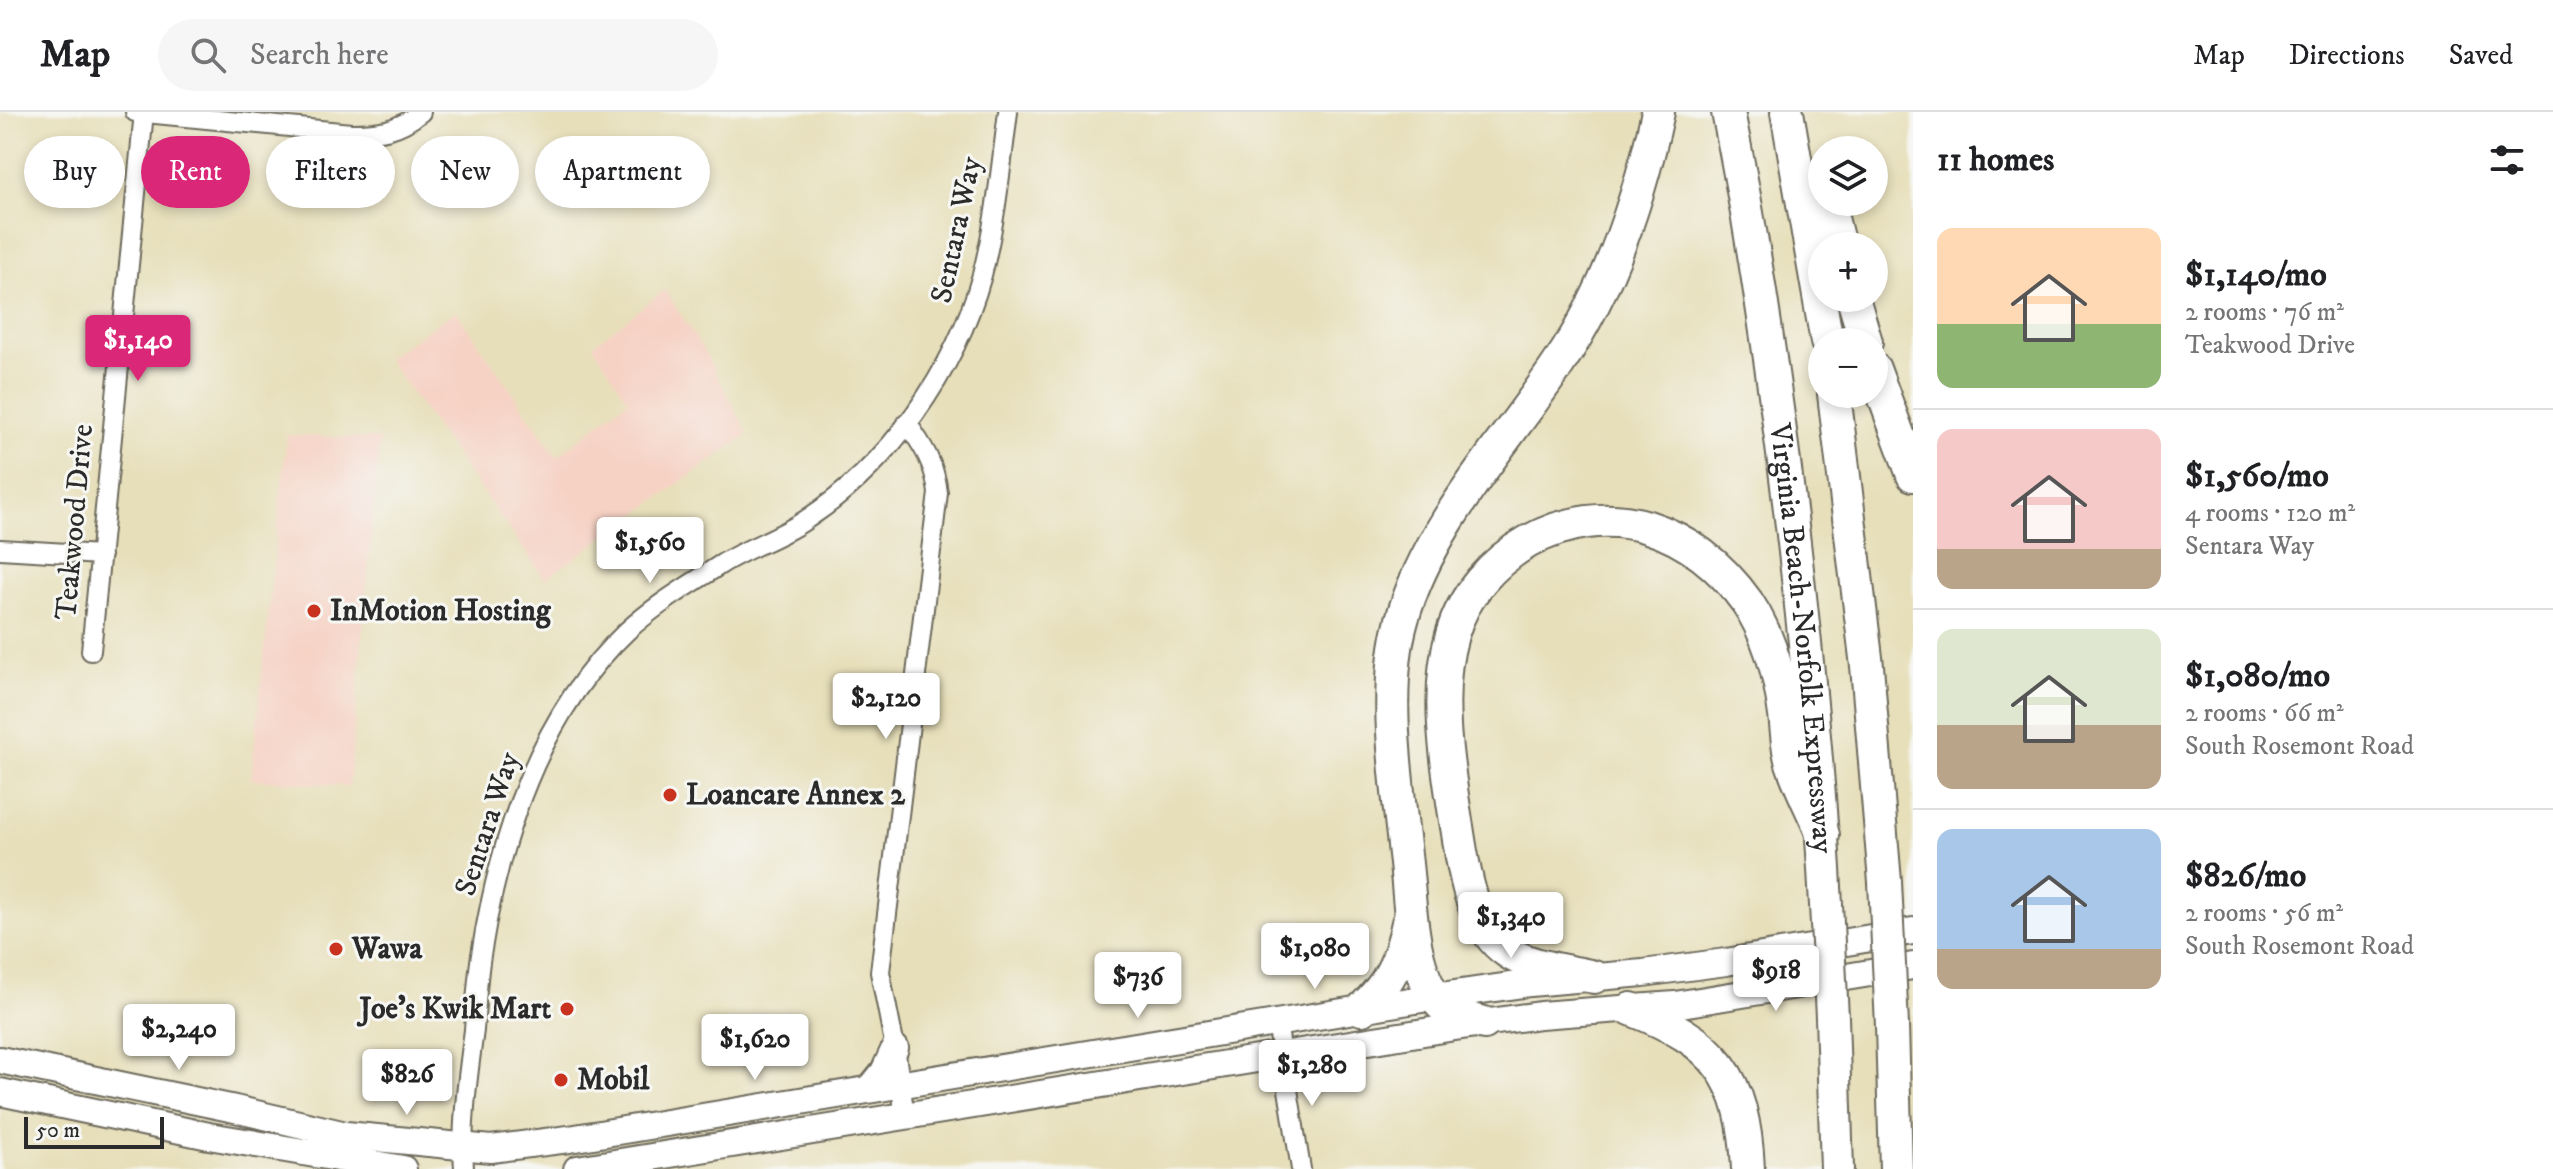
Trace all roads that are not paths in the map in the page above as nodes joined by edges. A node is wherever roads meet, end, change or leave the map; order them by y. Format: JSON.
{"nodes":[{"id":1,"x":135,"y":112,"type":"edge"},
{"id":2,"x":144,"y":112,"type":"edge"},
{"id":3,"x":421,"y":112,"type":"edge"},
{"id":4,"x":1008,"y":112,"type":"edge"},
{"id":5,"x":1658,"y":112,"type":"edge"},
{"id":6,"x":1728,"y":112,"type":"edge"},
{"id":7,"x":1787,"y":112,"type":"edge"},
{"id":8,"x":1804,"y":112,"type":"edge"},
{"id":9,"x":1811,"y":136,"type":"edge"},
{"id":10,"x":1825,"y":328,"type":"edge"},
{"id":11,"x":1888,"y":407,"type":"edge"},
{"id":12,"x":1836,"y":408,"type":"edge"},
{"id":13,"x":907,"y":423,"type":"junction"},
{"id":14,"x":1913,"y":475,"type":"edge"},
{"id":15,"x":0,"y":549,"type":"edge"},
{"id":16,"x":101,"y":555,"type":"junction"},
{"id":17,"x":91,"y":651,"type":"dead end"},
{"id":18,"x":1823,"y":835,"type":"junction"},
{"id":19,"x":1411,"y":912,"type":"junction"},
{"id":20,"x":1913,"y":931,"type":"edge"},
{"id":21,"x":1913,"y":966,"type":"edge"},
{"id":22,"x":1594,"y":977,"type":"junction"},
{"id":23,"x":1434,"y":997,"type":"junction"},
{"id":24,"x":1362,"y":1009,"type":"junction"},
{"id":25,"x":1631,"y":1009,"type":"junction"},
{"id":26,"x":1277,"y":1023,"type":"junction"},
{"id":27,"x":1484,"y":1023,"type":"junction"},
{"id":28,"x":1892,"y":1026,"type":"junction"},
{"id":29,"x":895,"y":1048,"type":"junction"},
{"id":30,"x":1282,"y":1054,"type":"junction"},
{"id":31,"x":0,"y":1060,"type":"edge"},
{"id":32,"x":901,"y":1084,"type":"junction"},
{"id":33,"x":871,"y":1088,"type":"junction"},
{"id":34,"x":0,"y":1092,"type":"edge"},
{"id":35,"x":905,"y":1116,"type":"junction"},
{"id":36,"x":1913,"y":1127,"type":"edge"},
{"id":37,"x":464,"y":1158,"type":"edge"},
{"id":38,"x":403,"y":1169,"type":"edge"},
{"id":39,"x":577,"y":1169,"type":"edge"},
{"id":40,"x":1301,"y":1169,"type":"edge"},
{"id":41,"x":1748,"y":1169,"type":"edge"},
{"id":42,"x":1837,"y":1169,"type":"edge"},
{"id":43,"x":1896,"y":1169,"type":"edge"}],
"edges":[{"from":1,"to":2,"type":"street"},
{"from":2,"to":3,"type":"street"},
{"from":2,"to":16,"type":"street","name":"Teakwood Drive"},
{"from":4,"to":13,"type":"street","name":"Sentara Way"},
{"from":5,"to":19,"type":"highway"},
{"from":6,"to":18,"type":"highway","name":"Virginia Beach-Norfolk Expressway"},
{"from":7,"to":10,"type":"highway"},
{"from":8,"to":9,"type":"highway"},
{"from":11,"to":14,"type":"highway"},
{"from":12,"to":28,"type":"highway","name":"Virginia Beach-Norfolk Expressway","bridge":true},
{"from":13,"to":29,"type":"street"},
{"from":13,"to":37,"type":"street","name":"Sentara Way"},
{"from":15,"to":16,"type":"street"},
{"from":16,"to":17,"type":"street","name":"Teakwood Drive"},
{"from":18,"to":22,"type":"highway"},
{"from":18,"to":42,"type":"highway","name":"Virginia Beach-Norfolk Expressway","bridge":true},
{"from":19,"to":23,"type":"highway"},
{"from":19,"to":24,"type":"highway"},
{"from":20,"to":22,"type":"main road"},
{"from":21,"to":25,"type":"main road"},
{"from":22,"to":23,"type":"main road"},
{"from":23,"to":24,"type":"main road"},
{"from":23,"to":27,"type":"highway"},
{"from":24,"to":26,"type":"main road"},
{"from":25,"to":27,"type":"main road"},
{"from":25,"to":41,"type":"highway"},
{"from":26,"to":30,"type":"street"},
{"from":26,"to":32,"type":"main road"},
{"from":27,"to":30,"type":"main road"},
{"from":28,"to":36,"type":"highway"},
{"from":28,"to":43,"type":"highway","name":"Virginia Beach-Norfolk Expressway"},
{"from":29,"to":32,"type":"street"},
{"from":29,"to":33,"type":"main road"},
{"from":30,"to":35,"type":"main road"},
{"from":30,"to":40,"type":"street"},
{"from":31,"to":37,"type":"main road"},
{"from":32,"to":33,"type":"main road"},
{"from":32,"to":35,"type":"street"},
{"from":33,"to":37,"type":"main road"},
{"from":34,"to":38,"type":"main road"},
{"from":35,"to":39,"type":"main road"}]}
